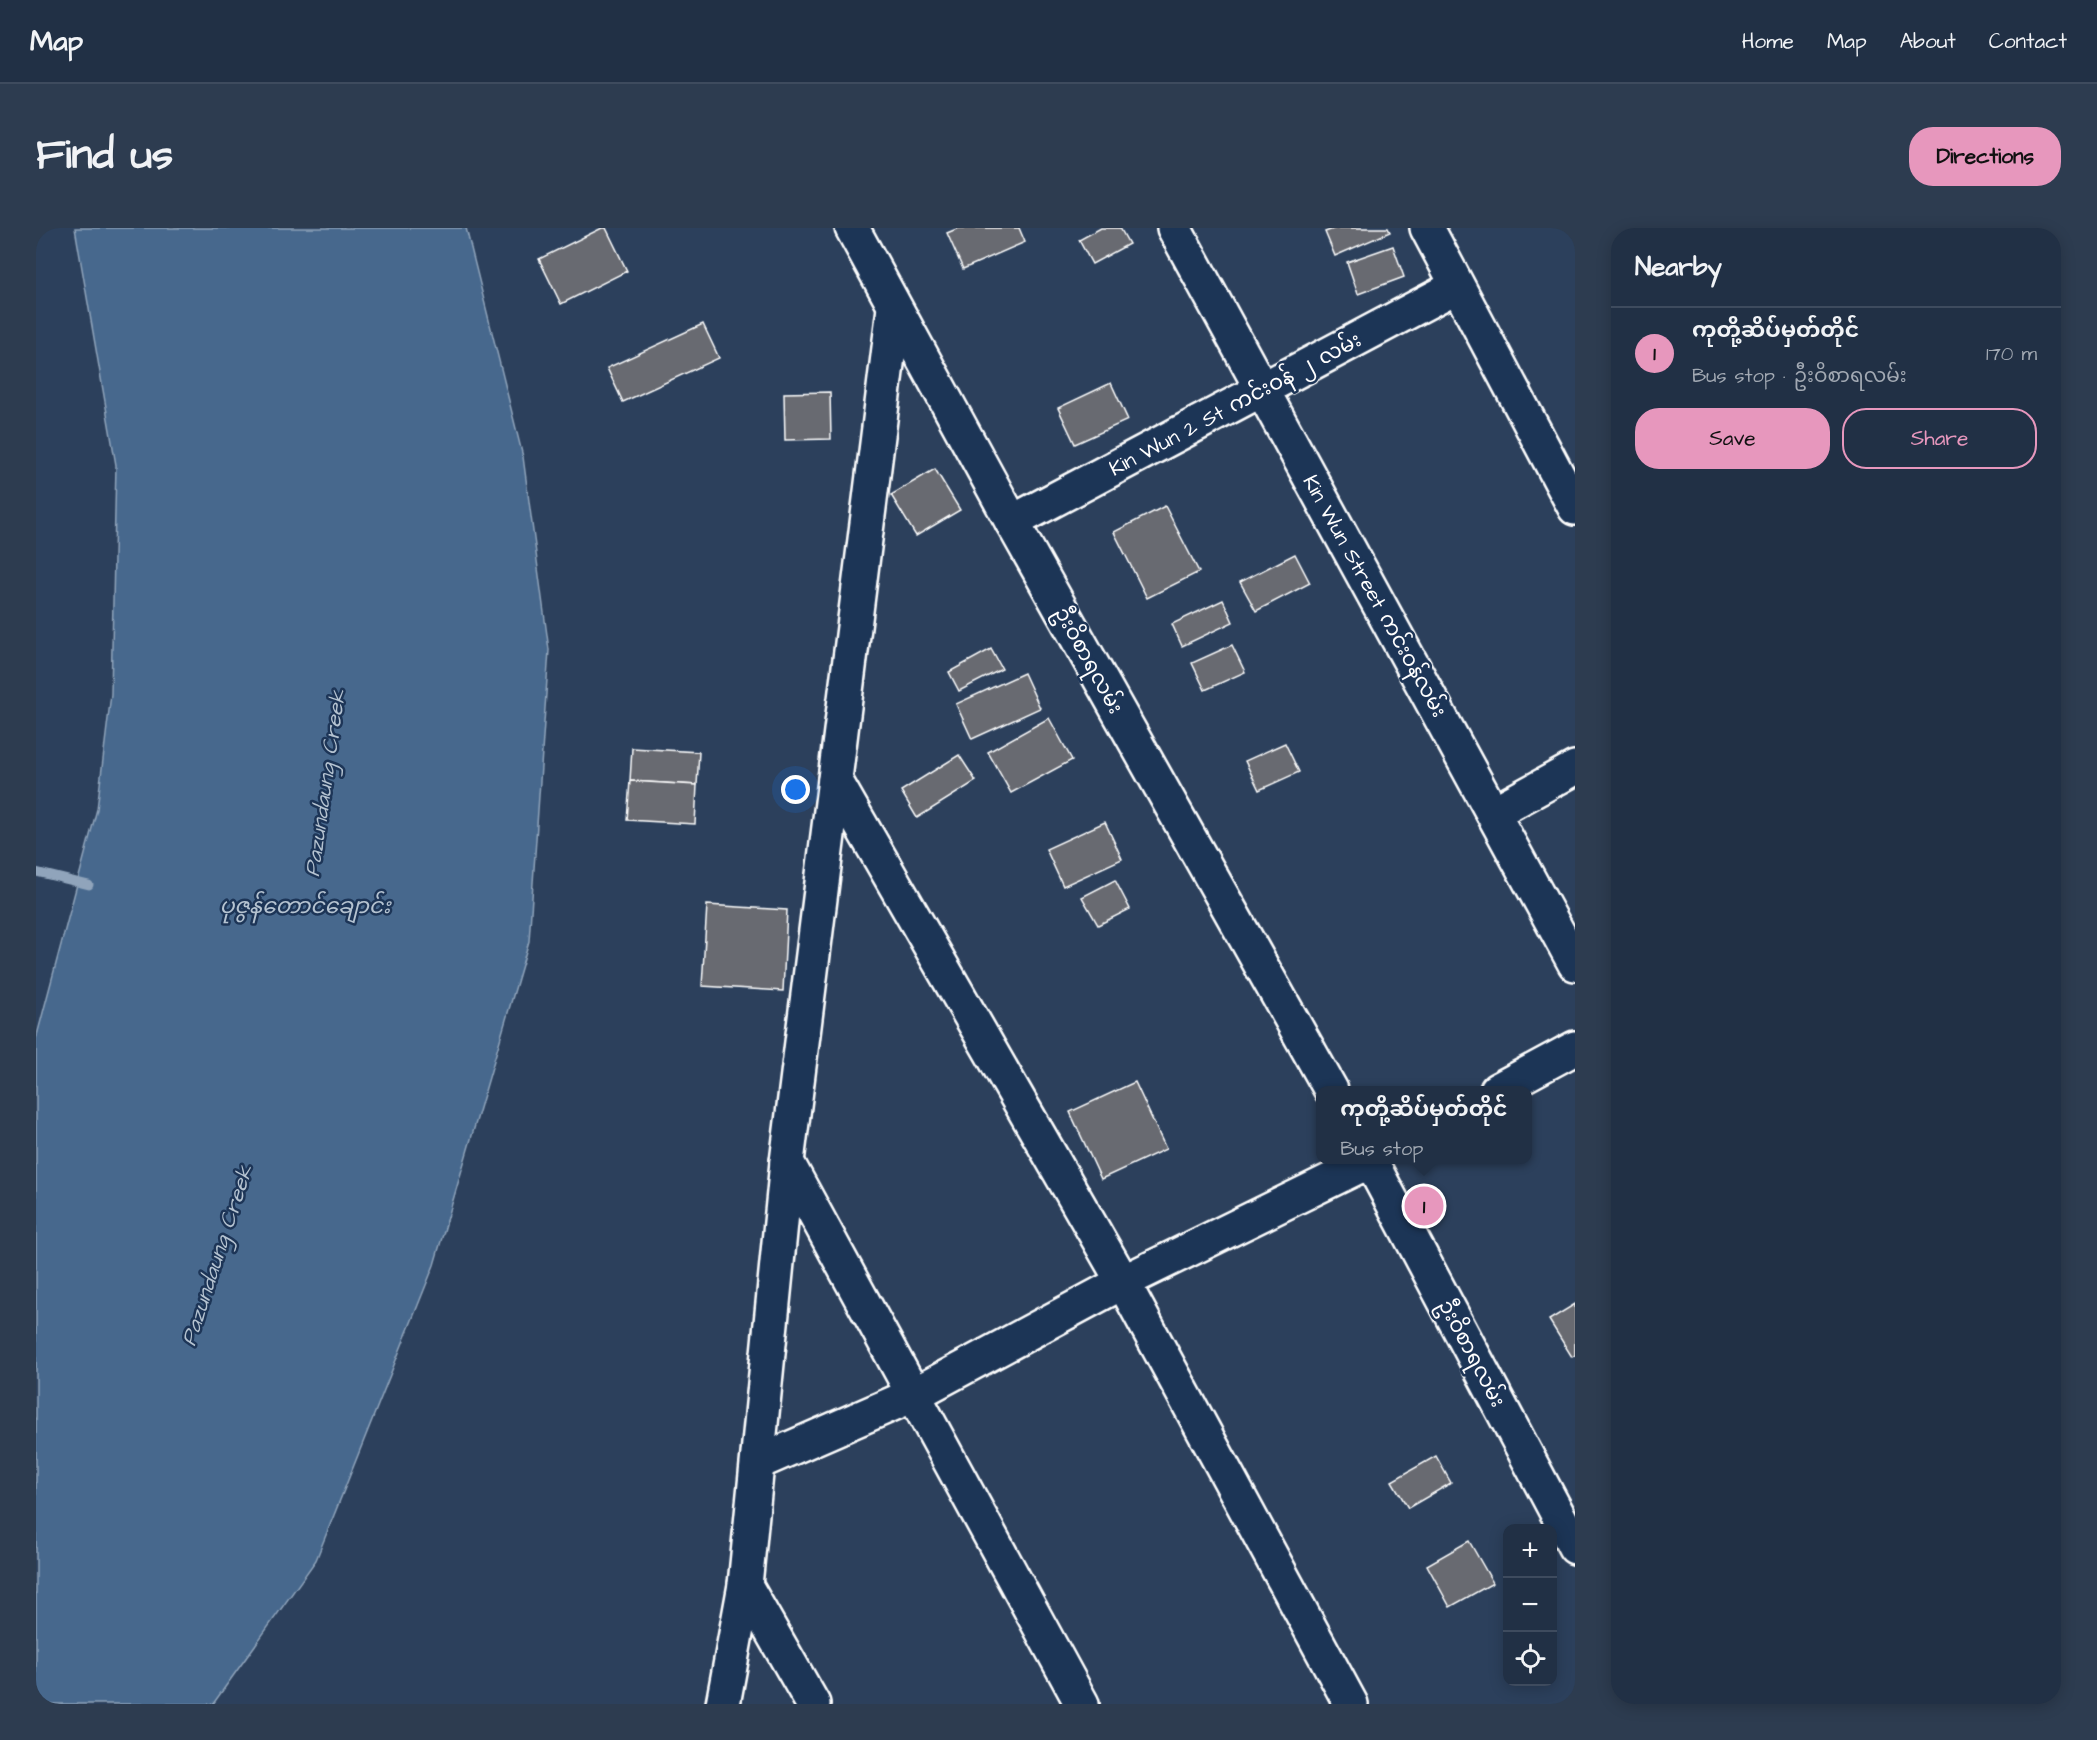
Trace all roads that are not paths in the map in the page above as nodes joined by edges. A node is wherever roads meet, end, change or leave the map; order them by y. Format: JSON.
{"nodes":[{"id":1,"x":852,"y":228,"type":"edge"},
{"id":2,"x":1174,"y":228,"type":"edge"},
{"id":3,"x":1427,"y":228,"type":"edge"},
{"id":4,"x":1457,"y":286,"type":"junction"},
{"id":5,"x":894,"y":309,"type":"junction"},
{"id":6,"x":1262,"y":389,"type":"junction"},
{"id":7,"x":1575,"y":507,"type":"edge"},
{"id":8,"x":1012,"y":522,"type":"junction"},
{"id":9,"x":1575,"y":768,"type":"edge"},
{"id":10,"x":835,"y":780,"type":"junction"},
{"id":11,"x":1493,"y":813,"type":"junction"},
{"id":12,"x":1575,"y":964,"type":"edge"},
{"id":13,"x":1575,"y":1048,"type":"edge"},
{"id":14,"x":1329,"y":1086,"type":"edge"},
{"id":15,"x":1504,"y":1086,"type":"edge"},
{"id":16,"x":787,"y":1162,"type":"junction"},
{"id":17,"x":1363,"y":1164,"type":"edge"},
{"id":18,"x":1373,"y":1164,"type":"edge"},
{"id":19,"x":1123,"y":1282,"type":"junction"},
{"id":20,"x":914,"y":1395,"type":"junction"},
{"id":21,"x":759,"y":1462,"type":"junction"},
{"id":22,"x":1575,"y":1546,"type":"edge"},
{"id":23,"x":745,"y":1585,"type":"junction"},
{"id":24,"x":723,"y":1704,"type":"edge"},
{"id":25,"x":813,"y":1704,"type":"edge"},
{"id":26,"x":1082,"y":1704,"type":"edge"},
{"id":27,"x":1351,"y":1704,"type":"edge"}],
"edges":[{"from":1,"to":5,"type":"street","name":"ဦးဝိစာရလမ်း"},
{"from":2,"to":6,"type":"street","name":"Kin Wun Street ကင်းဝန်လမ်း"},
{"from":3,"to":4,"type":"street"},
{"from":4,"to":6,"type":"street","name":"Kin Wun 2 St ကင်းဝန် ၂ လမ်း"},
{"from":4,"to":7,"type":"street"},
{"from":5,"to":8,"type":"street","name":"ဦးဝိစာရလမ်း"},
{"from":5,"to":10,"type":"street"},
{"from":6,"to":8,"type":"street","name":"Kin Wun 2 St ကင်းဝန် ၂ လမ်း"},
{"from":6,"to":11,"type":"street","name":"Kin Wun Street ကင်းဝန်လမ်း"},
{"from":8,"to":14,"type":"street","name":"ဦးဝိစာရလမ်း"},
{"from":9,"to":11,"type":"street"},
{"from":10,"to":16,"type":"street"},
{"from":10,"to":19,"type":"street"},
{"from":11,"to":12,"type":"street","name":"Kin Wun Street ကင်းဝန်လမ်း"},
{"from":13,"to":15,"type":"street"},
{"from":16,"to":20,"type":"street"},
{"from":16,"to":21,"type":"street"},
{"from":17,"to":19,"type":"street"},
{"from":18,"to":22,"type":"street","name":"ဦးဝိစာရလမ်း"},
{"from":19,"to":20,"type":"street"},
{"from":19,"to":27,"type":"street"},
{"from":20,"to":21,"type":"street"},
{"from":20,"to":26,"type":"street"},
{"from":21,"to":23,"type":"street"},
{"from":23,"to":24,"type":"street"},
{"from":23,"to":25,"type":"street"}]}
